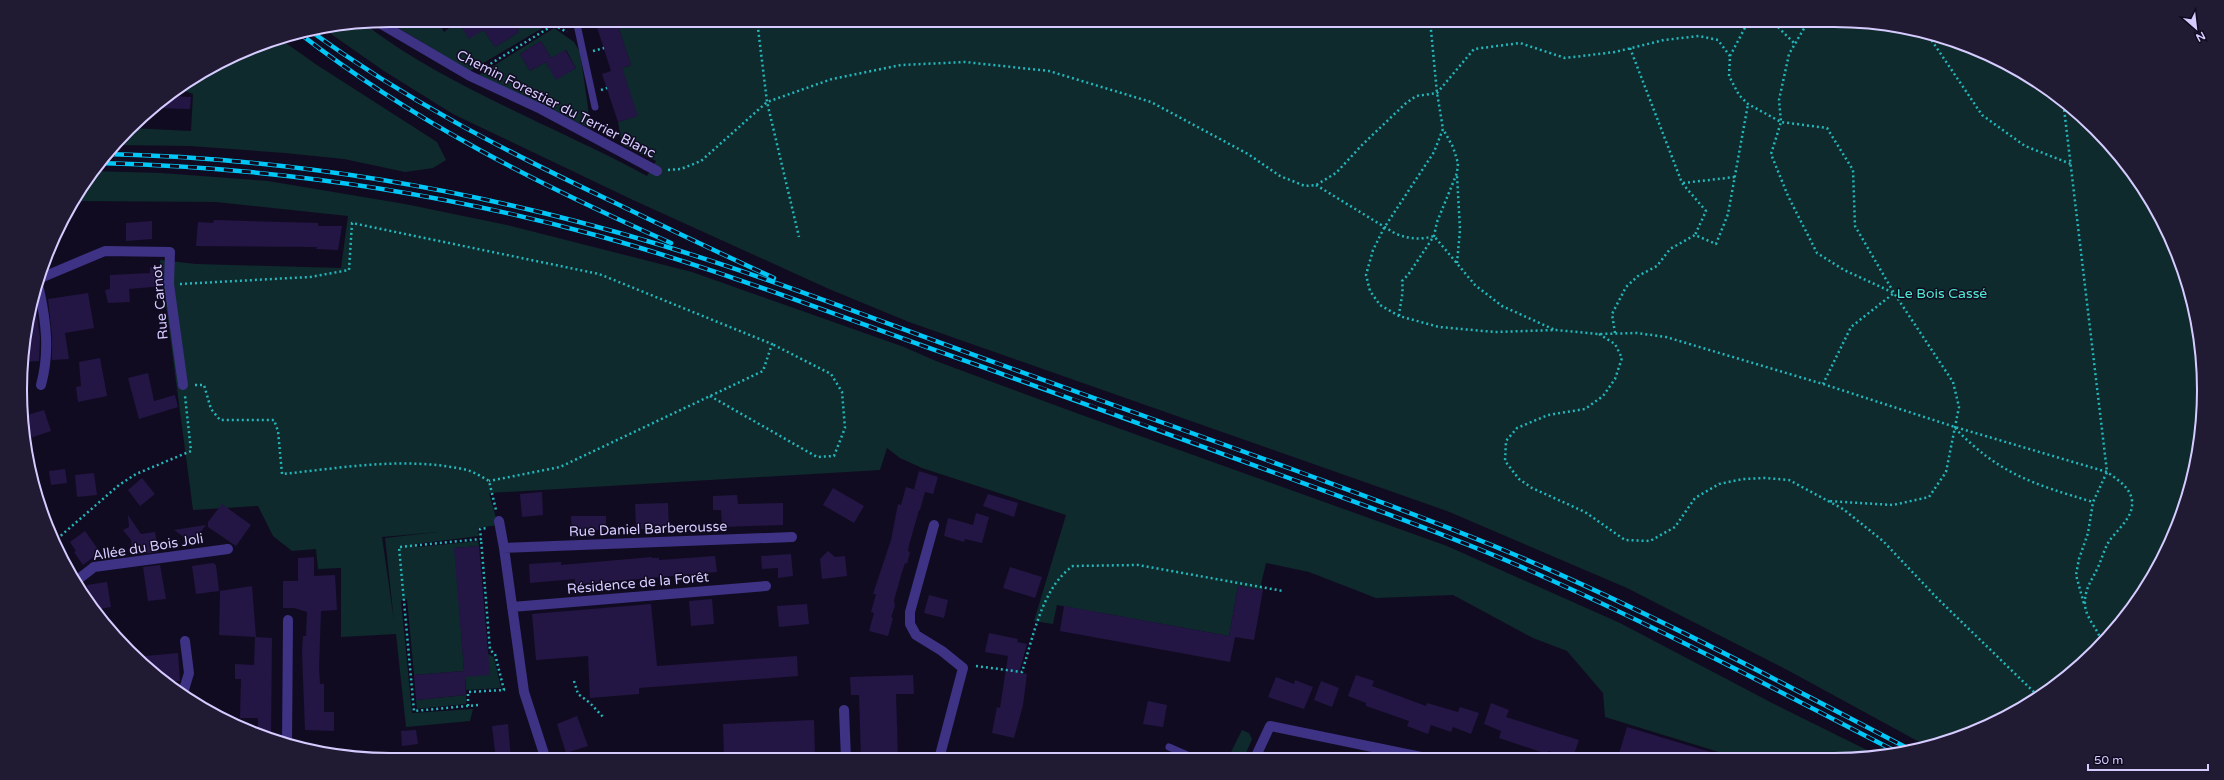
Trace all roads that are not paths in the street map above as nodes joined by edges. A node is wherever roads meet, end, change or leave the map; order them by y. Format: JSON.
{"nodes":[{"id":1,"x":387,"y":27,"type":"edge"},
{"id":2,"x":577,"y":27,"type":"edge"},
{"id":3,"x":594,"y":107,"type":"dead end"},
{"id":4,"x":657,"y":171,"type":"road end"},
{"id":5,"x":45,"y":276,"type":"edge"},
{"id":6,"x":40,"y":293,"type":"edge"},
{"id":7,"x":42,"y":385,"type":"dead end"},
{"id":8,"x":183,"y":385,"type":"road end"},
{"id":9,"x":500,"y":524,"type":"road end"},
{"id":10,"x":934,"y":526,"type":"dead end"},
{"id":11,"x":792,"y":537,"type":"dead end"},
{"id":12,"x":504,"y":548,"type":"junction"},
{"id":13,"x":228,"y":549,"type":"dead end"},
{"id":14,"x":79,"y":578,"type":"edge"},
{"id":15,"x":766,"y":586,"type":"dead end"},
{"id":16,"x":512,"y":607,"type":"junction"},
{"id":17,"x":288,"y":620,"type":"dead end"},
{"id":18,"x":185,"y":641,"type":"dead end"},
{"id":19,"x":184,"y":689,"type":"edge"},
{"id":20,"x":844,"y":710,"type":"dead end"},
{"id":21,"x":287,"y":738,"type":"edge"},
{"id":22,"x":1169,"y":747,"type":"dead end"},
{"id":23,"x":544,"y":753,"type":"edge"},
{"id":24,"x":846,"y":753,"type":"edge"},
{"id":25,"x":941,"y":753,"type":"edge"},
{"id":26,"x":1183,"y":753,"type":"edge"},
{"id":27,"x":1257,"y":753,"type":"edge"},
{"id":28,"x":1402,"y":753,"type":"edge"}],
"edges":[{"from":1,"to":4,"type":"street","name":"Chemin Forestier du Terrier Blanc"},
{"from":2,"to":3,"type":"lane"},
{"from":5,"to":8,"type":"street","name":"Rue Carnot"},
{"from":6,"to":7,"type":"street"},
{"from":9,"to":12,"type":"street"},
{"from":10,"to":25,"type":"street"},
{"from":11,"to":12,"type":"street","name":"Rue Daniel Barberousse"},
{"from":12,"to":16,"type":"street"},
{"from":13,"to":14,"type":"street","name":"Allée du Bois Joli"},
{"from":15,"to":16,"type":"street","name":"Résidence de la Forêt"},
{"from":16,"to":23,"type":"street"},
{"from":17,"to":21,"type":"street"},
{"from":18,"to":19,"type":"street"},
{"from":20,"to":24,"type":"street"},
{"from":22,"to":26,"type":"lane"},
{"from":27,"to":28,"type":"street"}]}
